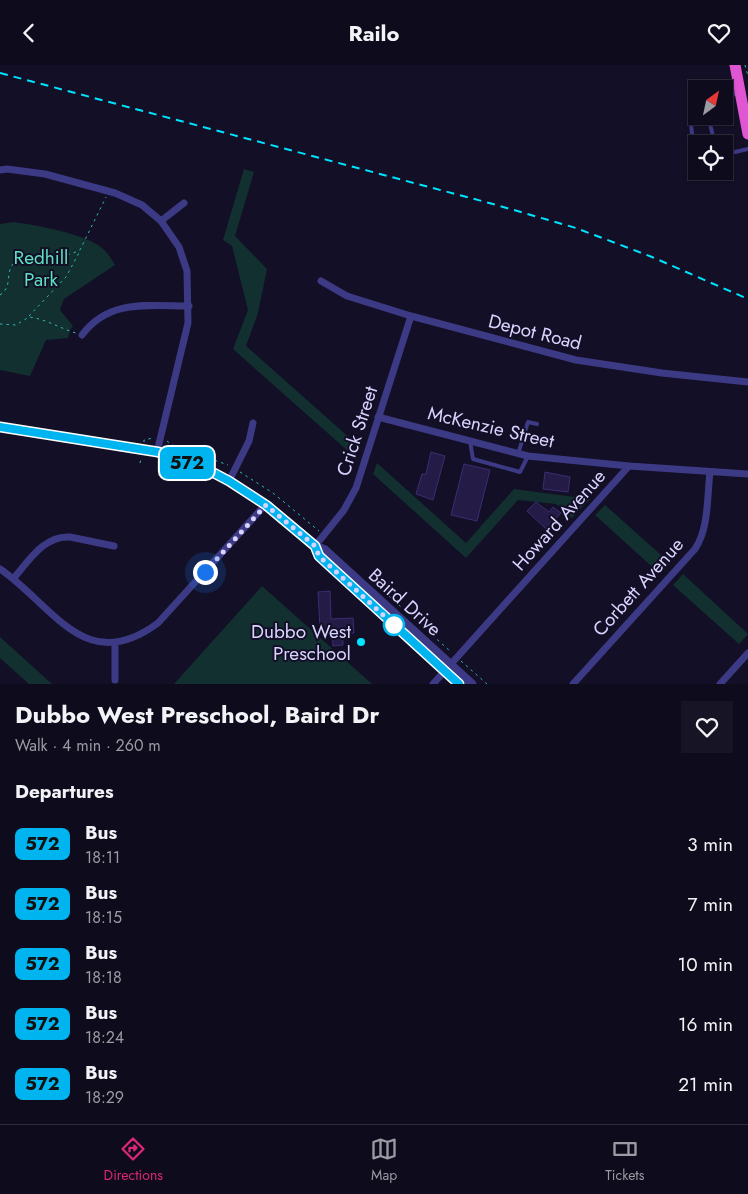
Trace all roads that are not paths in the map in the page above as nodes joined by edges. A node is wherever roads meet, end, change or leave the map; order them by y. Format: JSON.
{"nodes":[{"id":1,"x":735,"y":65,"type":"edge"},
{"id":2,"x":740,"y":93,"type":"junction"},
{"id":3,"x":733,"y":95,"type":"edge"},
{"id":4,"x":748,"y":134,"type":"edge"},
{"id":5,"x":748,"y":149,"type":"edge"},
{"id":6,"x":733,"y":152,"type":"edge"},
{"id":7,"x":0,"y":171,"type":"edge"},
{"id":8,"x":184,"y":203,"type":"dead end"},
{"id":9,"x":161,"y":221,"type":"junction"},
{"id":10,"x":321,"y":281,"type":"dead end"},
{"id":11,"x":188,"y":306,"type":"junction"},
{"id":12,"x":411,"y":316,"type":"junction"},
{"id":13,"x":82,"y":335,"type":"road end"},
{"id":14,"x":748,"y":382,"type":"edge"},
{"id":15,"x":378,"y":417,"type":"junction"},
{"id":16,"x":253,"y":423,"type":"dead end"},
{"id":17,"x":537,"y":424,"type":"dead end"},
{"id":18,"x":0,"y":427,"type":"edge"},
{"id":19,"x":470,"y":441,"type":"junction"},
{"id":20,"x":158,"y":452,"type":"junction"},
{"id":21,"x":518,"y":454,"type":"junction"},
{"id":22,"x":528,"y":456,"type":"junction"},
{"id":23,"x":629,"y":466,"type":"junction"},
{"id":24,"x":710,"y":472,"type":"junction"},
{"id":25,"x":748,"y":474,"type":"edge"},
{"id":26,"x":229,"y":481,"type":"junction"},
{"id":27,"x":266,"y":505,"type":"junction"},
{"id":28,"x":114,"y":546,"type":"dead end"},
{"id":29,"x":315,"y":546,"type":"junction"},
{"id":30,"x":0,"y":569,"type":"edge"},
{"id":31,"x":13,"y":579,"type":"junction"},
{"id":32,"x":115,"y":643,"type":"junction"},
{"id":33,"x":748,"y":653,"type":"edge"},
{"id":34,"x":447,"y":668,"type":"junction"},
{"id":35,"x":115,"y":680,"type":"dead end"},
{"id":36,"x":433,"y":684,"type":"edge"},
{"id":37,"x":459,"y":684,"type":"edge"},
{"id":38,"x":472,"y":684,"type":"edge"},
{"id":39,"x":573,"y":684,"type":"edge"},
{"id":40,"x":720,"y":684,"type":"edge"}],
"edges":[{"from":1,"to":2,"type":"highway"},
{"from":2,"to":3,"type":"lane"},
{"from":2,"to":4,"type":"highway"},
{"from":5,"to":6,"type":"lane"},
{"from":7,"to":9,"type":"street"},
{"from":8,"to":9,"type":"street"},
{"from":9,"to":11,"type":"street"},
{"from":10,"to":12,"type":"street","name":"Depot Road"},
{"from":11,"to":13,"type":"street"},
{"from":11,"to":20,"type":"street"},
{"from":12,"to":14,"type":"street","name":"Depot Road"},
{"from":12,"to":15,"type":"street","name":"Crick Street"},
{"from":15,"to":19,"type":"street","name":"McKenzie Street"},
{"from":15,"to":29,"type":"street","name":"Crick Street"},
{"from":16,"to":26,"type":"street"},
{"from":17,"to":21,"type":"lane"},
{"from":18,"to":20,"type":"street","name":"Baird Drive"},
{"from":19,"to":21,"type":"street","name":"McKenzie Street"},
{"from":19,"to":22,"type":"lane"},
{"from":20,"to":26,"type":"street","name":"Baird Drive"},
{"from":21,"to":22,"type":"street","name":"McKenzie Street"},
{"from":22,"to":23,"type":"street","name":"McKenzie Street"},
{"from":23,"to":24,"type":"street","name":"Howard Avenue"},
{"from":23,"to":34,"type":"street","name":"Howard Avenue"},
{"from":24,"to":25,"type":"street","name":"Howard Avenue"},
{"from":24,"to":39,"type":"street","name":"Corbett Avenue"},
{"from":26,"to":27,"type":"street","name":"Baird Drive"},
{"from":27,"to":29,"type":"street","name":"Baird Drive"},
{"from":27,"to":32,"type":"street"},
{"from":28,"to":31,"type":"street"},
{"from":29,"to":34,"type":"street","name":"Baird Drive"},
{"from":30,"to":31,"type":"street"},
{"from":31,"to":32,"type":"street"},
{"from":32,"to":35,"type":"street"},
{"from":33,"to":40,"type":"street"},
{"from":34,"to":36,"type":"street","name":"Howard Avenue"},
{"from":34,"to":37,"type":"street","name":"Baird Drive"},
{"from":34,"to":38,"type":"street","name":"Baird Drive"}]}
